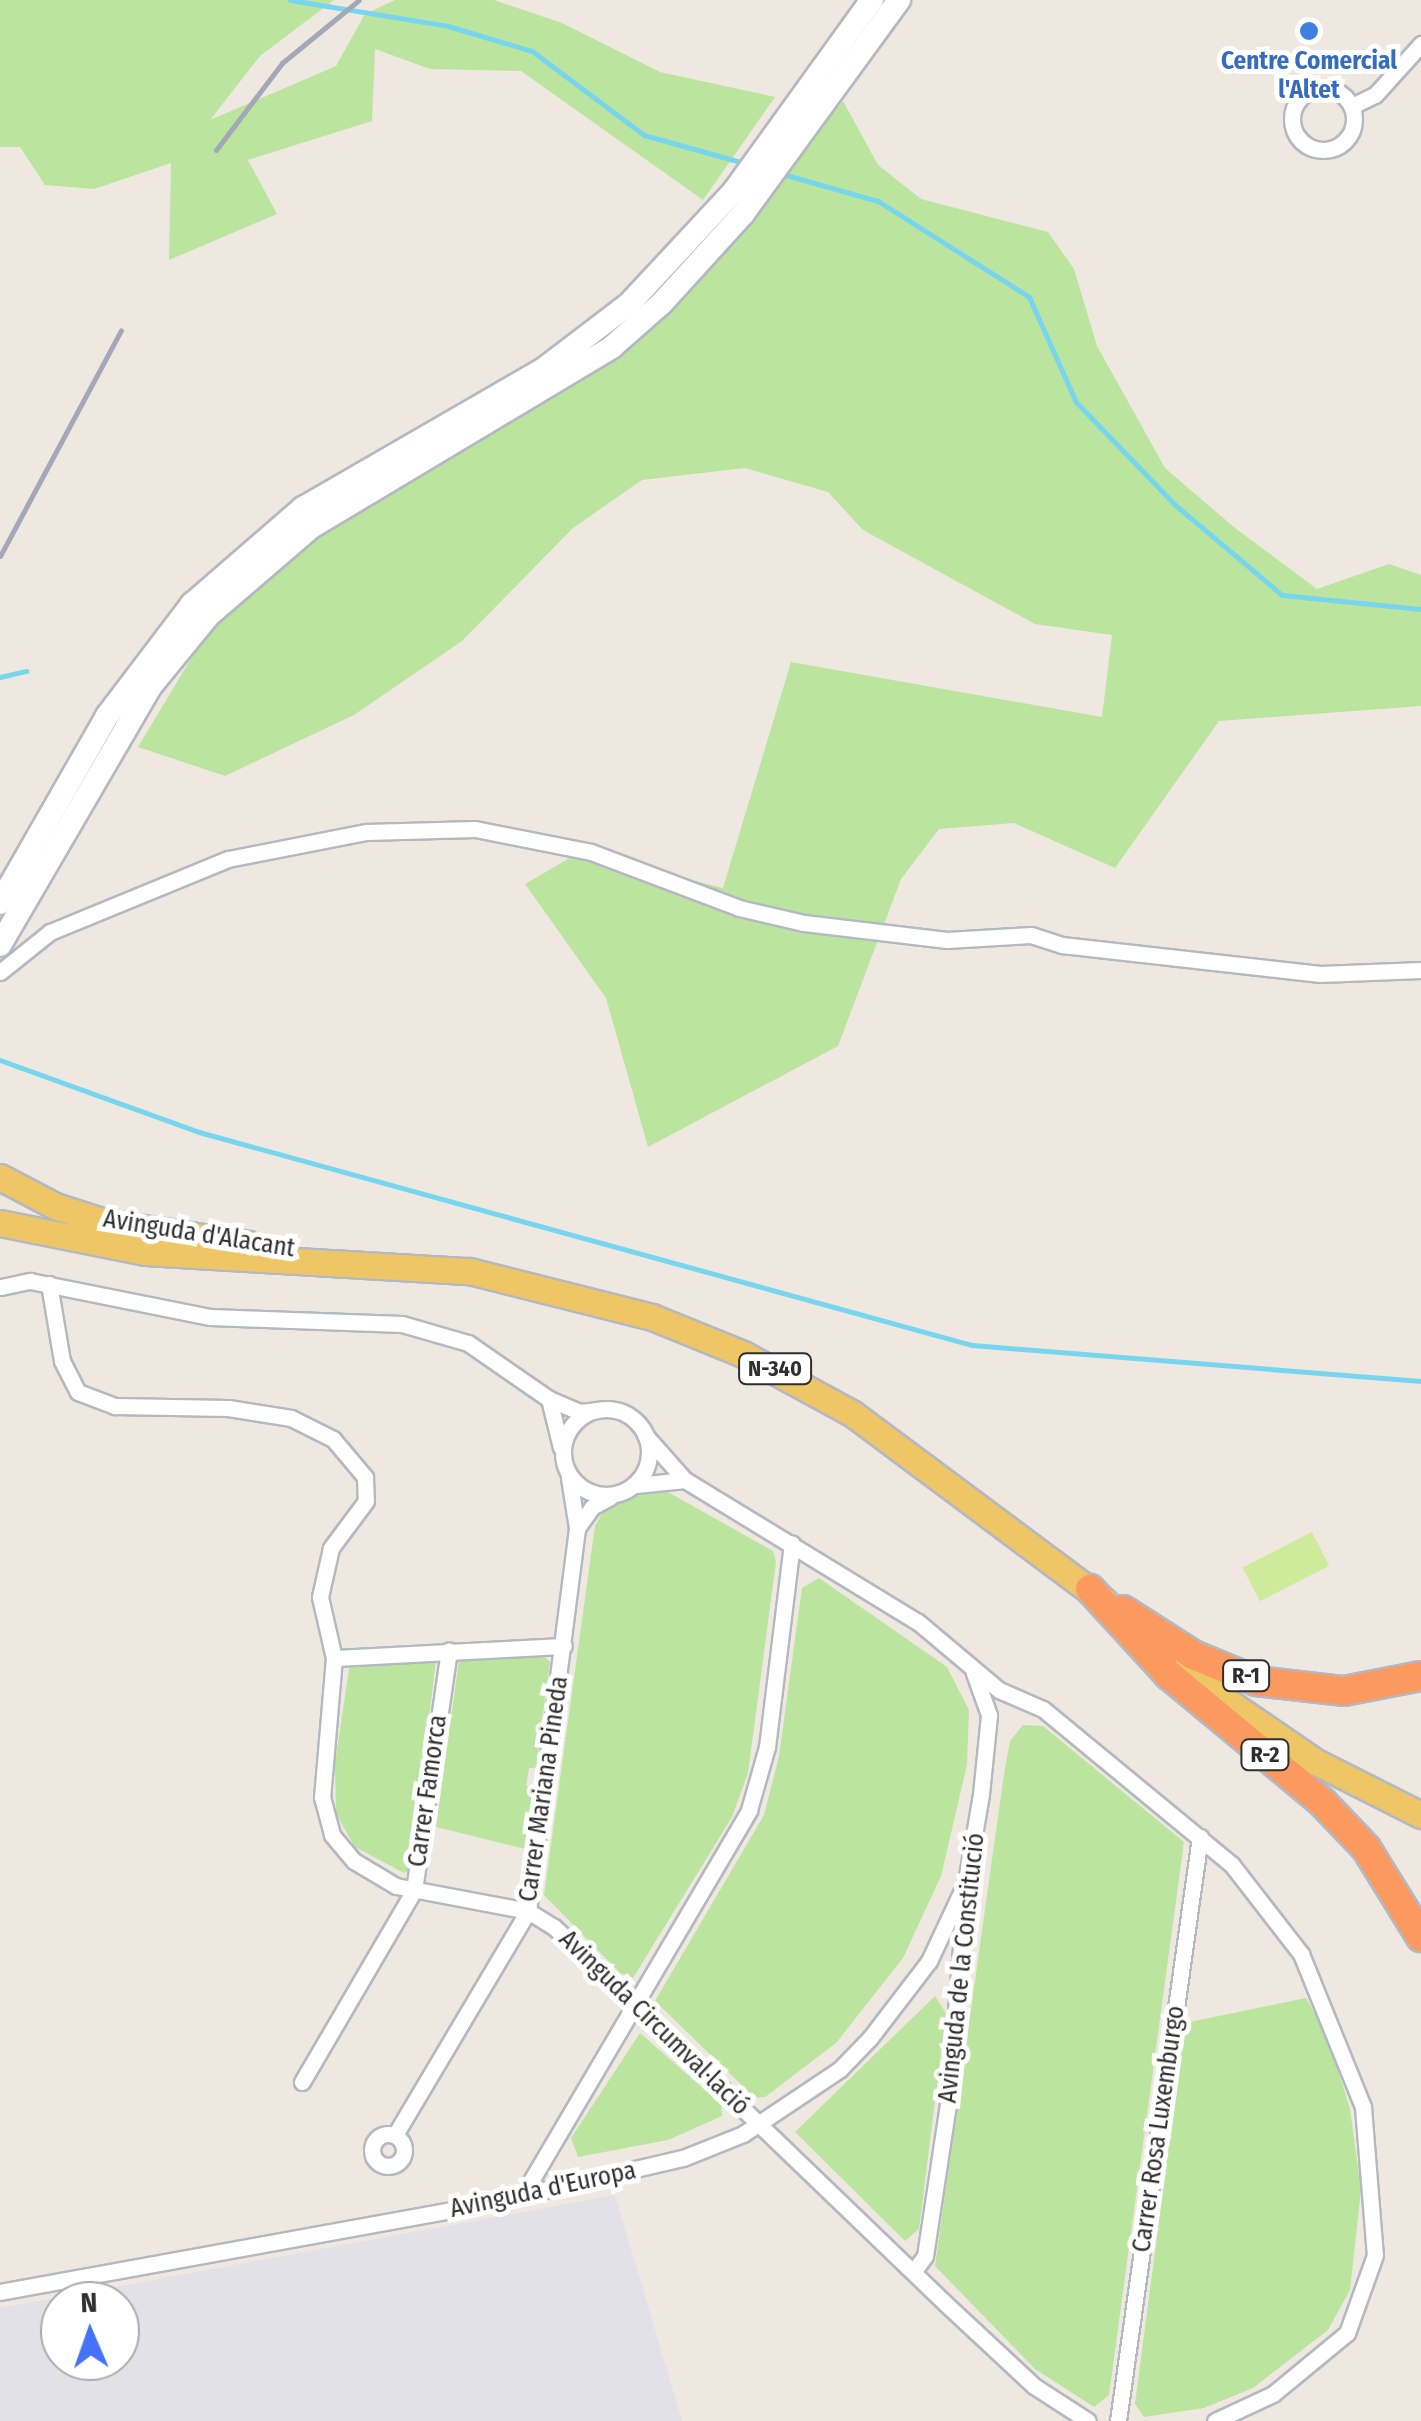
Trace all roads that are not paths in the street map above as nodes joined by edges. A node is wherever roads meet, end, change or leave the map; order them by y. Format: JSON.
{"nodes":[{"id":1,"x":872,"y":0,"type":"edge"},
{"id":2,"x":899,"y":0,"type":"edge"},
{"id":3,"x":1421,"y":44,"type":"edge"},
{"id":4,"x":1352,"y":106,"type":"junction"},
{"id":5,"x":0,"y":903,"type":"edge"},
{"id":6,"x":0,"y":945,"type":"edge"},
{"id":7,"x":1421,"y":970,"type":"edge"},
{"id":8,"x":0,"y":972,"type":"edge"},
{"id":9,"x":0,"y":1177,"type":"edge"},
{"id":10,"x":0,"y":1224,"type":"edge"},
{"id":11,"x":407,"y":1263,"type":"junction"},
{"id":12,"x":49,"y":1284,"type":"junction"},
{"id":13,"x":1,"y":1286,"type":"edge"},
{"id":14,"x":0,"y":1302,"type":"edge"},
{"id":15,"x":549,"y":1399,"type":"junction"},
{"id":16,"x":598,"y":1410,"type":"junction"},
{"id":17,"x":645,"y":1435,"type":"junction"},
{"id":18,"x":562,"y":1451,"type":"junction"},
{"id":19,"x":566,"y":1470,"type":"junction"},
{"id":20,"x":685,"y":1480,"type":"junction"},
{"id":21,"x":632,"y":1486,"type":"junction"},
{"id":22,"x":616,"y":1495,"type":"junction"},
{"id":23,"x":577,"y":1528,"type":"junction"},
{"id":24,"x":792,"y":1544,"type":"junction"},
{"id":25,"x":1090,"y":1589,"type":"junction"},
{"id":26,"x":564,"y":1646,"type":"junction"},
{"id":27,"x":449,"y":1650,"type":"junction"},
{"id":28,"x":334,"y":1658,"type":"junction"},
{"id":29,"x":970,"y":1665,"type":"junction"},
{"id":30,"x":1421,"y":1676,"type":"edge"},
{"id":31,"x":1421,"y":1815,"type":"edge"},
{"id":32,"x":1200,"y":1837,"type":"junction"},
{"id":33,"x":966,"y":1882,"type":"junction"},
{"id":34,"x":414,"y":1890,"type":"junction"},
{"id":35,"x":528,"y":1911,"type":"junction"},
{"id":36,"x":1421,"y":1938,"type":"edge"},
{"id":37,"x":636,"y":2000,"type":"junction"},
{"id":38,"x":302,"y":2082,"type":"dead end"},
{"id":39,"x":760,"y":2125,"type":"junction"},
{"id":40,"x":395,"y":2135,"type":"dead end"},
{"id":41,"x":525,"y":2192,"type":"junction"},
{"id":42,"x":914,"y":2271,"type":"junction"},
{"id":43,"x":0,"y":2292,"type":"edge"},
{"id":44,"x":1088,"y":2421,"type":"edge"},
{"id":45,"x":1118,"y":2421,"type":"edge"},
{"id":46,"x":1215,"y":2421,"type":"edge"}],
"edges":[{"from":1,"to":5,"type":"main road"},
{"from":2,"to":6,"type":"main road"},
{"from":3,"to":4,"type":"street"},
{"from":4,"to":4,"type":"street"},
{"from":7,"to":8,"type":"street"},
{"from":9,"to":11,"type":"main road","name":"Avinguda d'Alacant","number":"N-340"},
{"from":10,"to":11,"type":"main road","number":"N-340"},
{"from":11,"to":25,"type":"main road","number":"N-340"},
{"from":12,"to":13,"type":"street"},
{"from":12,"to":15,"type":"street"},
{"from":12,"to":28,"type":"street","name":"Avinguda Circumval·lació"},
{"from":13,"to":14,"type":"street"},
{"from":15,"to":16,"type":"street"},
{"from":15,"to":18,"type":"street"},
{"from":16,"to":17,"type":"street"},
{"from":16,"to":18,"type":"street"},
{"from":17,"to":20,"type":"street"},
{"from":17,"to":21,"type":"street"},
{"from":18,"to":19,"type":"street"},
{"from":19,"to":22,"type":"street"},
{"from":19,"to":23,"type":"street","name":"Carrer Mariana Pineda"},
{"from":20,"to":21,"type":"street"},
{"from":20,"to":24,"type":"street"},
{"from":21,"to":22,"type":"street"},
{"from":22,"to":23,"type":"street"},
{"from":23,"to":26,"type":"street","name":"Carrer Mariana Pineda"},
{"from":24,"to":29,"type":"street"},
{"from":24,"to":37,"type":"street"},
{"from":25,"to":30,"type":"highway","number":"R-1"},
{"from":25,"to":31,"type":"main road","number":"N-340"},
{"from":25,"to":36,"type":"highway","number":"R-2"},
{"from":26,"to":27,"type":"street"},
{"from":26,"to":35,"type":"street","name":"Carrer Mariana Pineda"},
{"from":27,"to":28,"type":"street"},
{"from":27,"to":34,"type":"street","name":"Carrer Famorca"},
{"from":28,"to":34,"type":"street","name":"Avinguda Circumval·lació"},
{"from":29,"to":32,"type":"street"},
{"from":29,"to":33,"type":"street","name":"Avinguda de la Constitució"},
{"from":32,"to":45,"type":"street","name":"Carrer Rosa Luxemburgo"},
{"from":32,"to":46,"type":"street"},
{"from":33,"to":39,"type":"street","name":"Avinguda d'Europa"},
{"from":33,"to":42,"type":"street","name":"Avinguda de la Constitució"},
{"from":34,"to":35,"type":"street","name":"Avinguda Circumval·lació"},
{"from":34,"to":38,"type":"street","name":"Carrer Famorca"},
{"from":35,"to":37,"type":"street","name":"Avinguda Circumval·lació"},
{"from":35,"to":40,"type":"street","name":"Carrer Mariana Pineda"},
{"from":37,"to":39,"type":"street","name":"Avinguda Circumval·lació"},
{"from":37,"to":41,"type":"street"},
{"from":39,"to":41,"type":"street","name":"Avinguda d'Europa"},
{"from":39,"to":42,"type":"street","name":"Avinguda Circumval·lació"},
{"from":41,"to":43,"type":"street","name":"Avinguda d'Europa"},
{"from":42,"to":44,"type":"street","name":"Avinguda Circumval·lació"}]}
